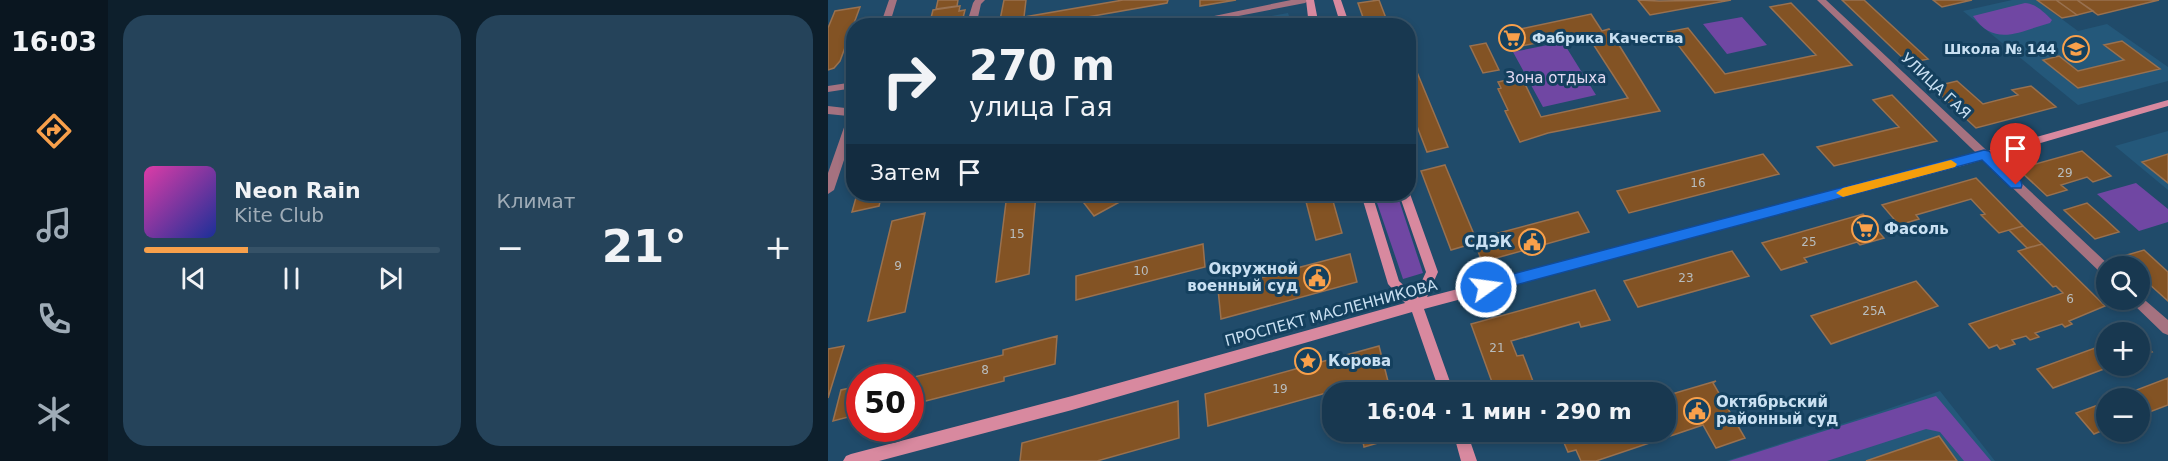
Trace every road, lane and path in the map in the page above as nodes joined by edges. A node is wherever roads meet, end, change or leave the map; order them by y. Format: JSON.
{"nodes":[{"id":1,"x":893,"y":0,"type":"edge"},
{"id":2,"x":981,"y":0,"type":"edge"},
{"id":3,"x":1307,"y":0,"type":"edge"},
{"id":4,"x":1337,"y":0,"type":"edge"},
{"id":5,"x":1821,"y":0,"type":"edge"},
{"id":6,"x":887,"y":18,"type":"edge"},
{"id":7,"x":973,"y":18,"type":"edge"},
{"id":8,"x":1212,"y":18,"type":"edge"},
{"id":9,"x":1312,"y":18,"type":"edge"},
{"id":10,"x":1343,"y":18,"type":"edge"},
{"id":11,"x":846,"y":86,"type":"edge"},
{"id":12,"x":828,"y":89,"type":"edge"},
{"id":13,"x":2168,"y":103,"type":"edge"},
{"id":14,"x":828,"y":110,"type":"edge"},
{"id":15,"x":846,"y":112,"type":"edge"},
{"id":16,"x":846,"y":137,"type":"edge"},
{"id":17,"x":1984,"y":154,"type":"junction"},
{"id":18,"x":828,"y":190,"type":"edge"},
{"id":19,"x":1368,"y":201,"type":"edge"},
{"id":20,"x":1407,"y":201,"type":"edge"},
{"id":21,"x":2096,"y":260,"type":"edge"},
{"id":22,"x":1418,"y":306,"type":"junction"},
{"id":23,"x":2148,"y":310,"type":"edge"},
{"id":24,"x":2168,"y":329,"type":"edge"},
{"id":25,"x":1442,"y":382,"type":"edge"},
{"id":26,"x":1463,"y":442,"type":"edge"},
{"id":27,"x":851,"y":461,"type":"edge"},
{"id":28,"x":1469,"y":461,"type":"edge"}],
"edges":[{"from":1,"to":6,"type":"street"},
{"from":2,"to":7,"type":"street"},
{"from":3,"to":8,"type":"street"},
{"from":3,"to":9,"type":"main road"},
{"from":4,"to":10,"type":"main road"},
{"from":5,"to":17,"type":"street","name":"УЛИЦА ГАЯ"},
{"from":11,"to":12,"type":"street"},
{"from":13,"to":17,"type":"main road","name":"ПРОСПЕКТ МАСЛЕННИКОВА"},
{"from":14,"to":15,"type":"street"},
{"from":16,"to":18,"type":"street"},
{"from":17,"to":21,"type":"street","name":"УЛИЦА ГАЯ"},
{"from":17,"to":22,"type":"main road","name":"ПРОСПЕКТ МАСЛЕННИКОВА"},
{"from":19,"to":22,"type":"main road"},
{"from":20,"to":22,"type":"main road"},
{"from":22,"to":25,"type":"main road"},
{"from":22,"to":27,"type":"main road","name":"ПРОСПЕКТ МАСЛЕННИКОВА"},
{"from":23,"to":24,"type":"street"},
{"from":26,"to":28,"type":"main road"}]}
